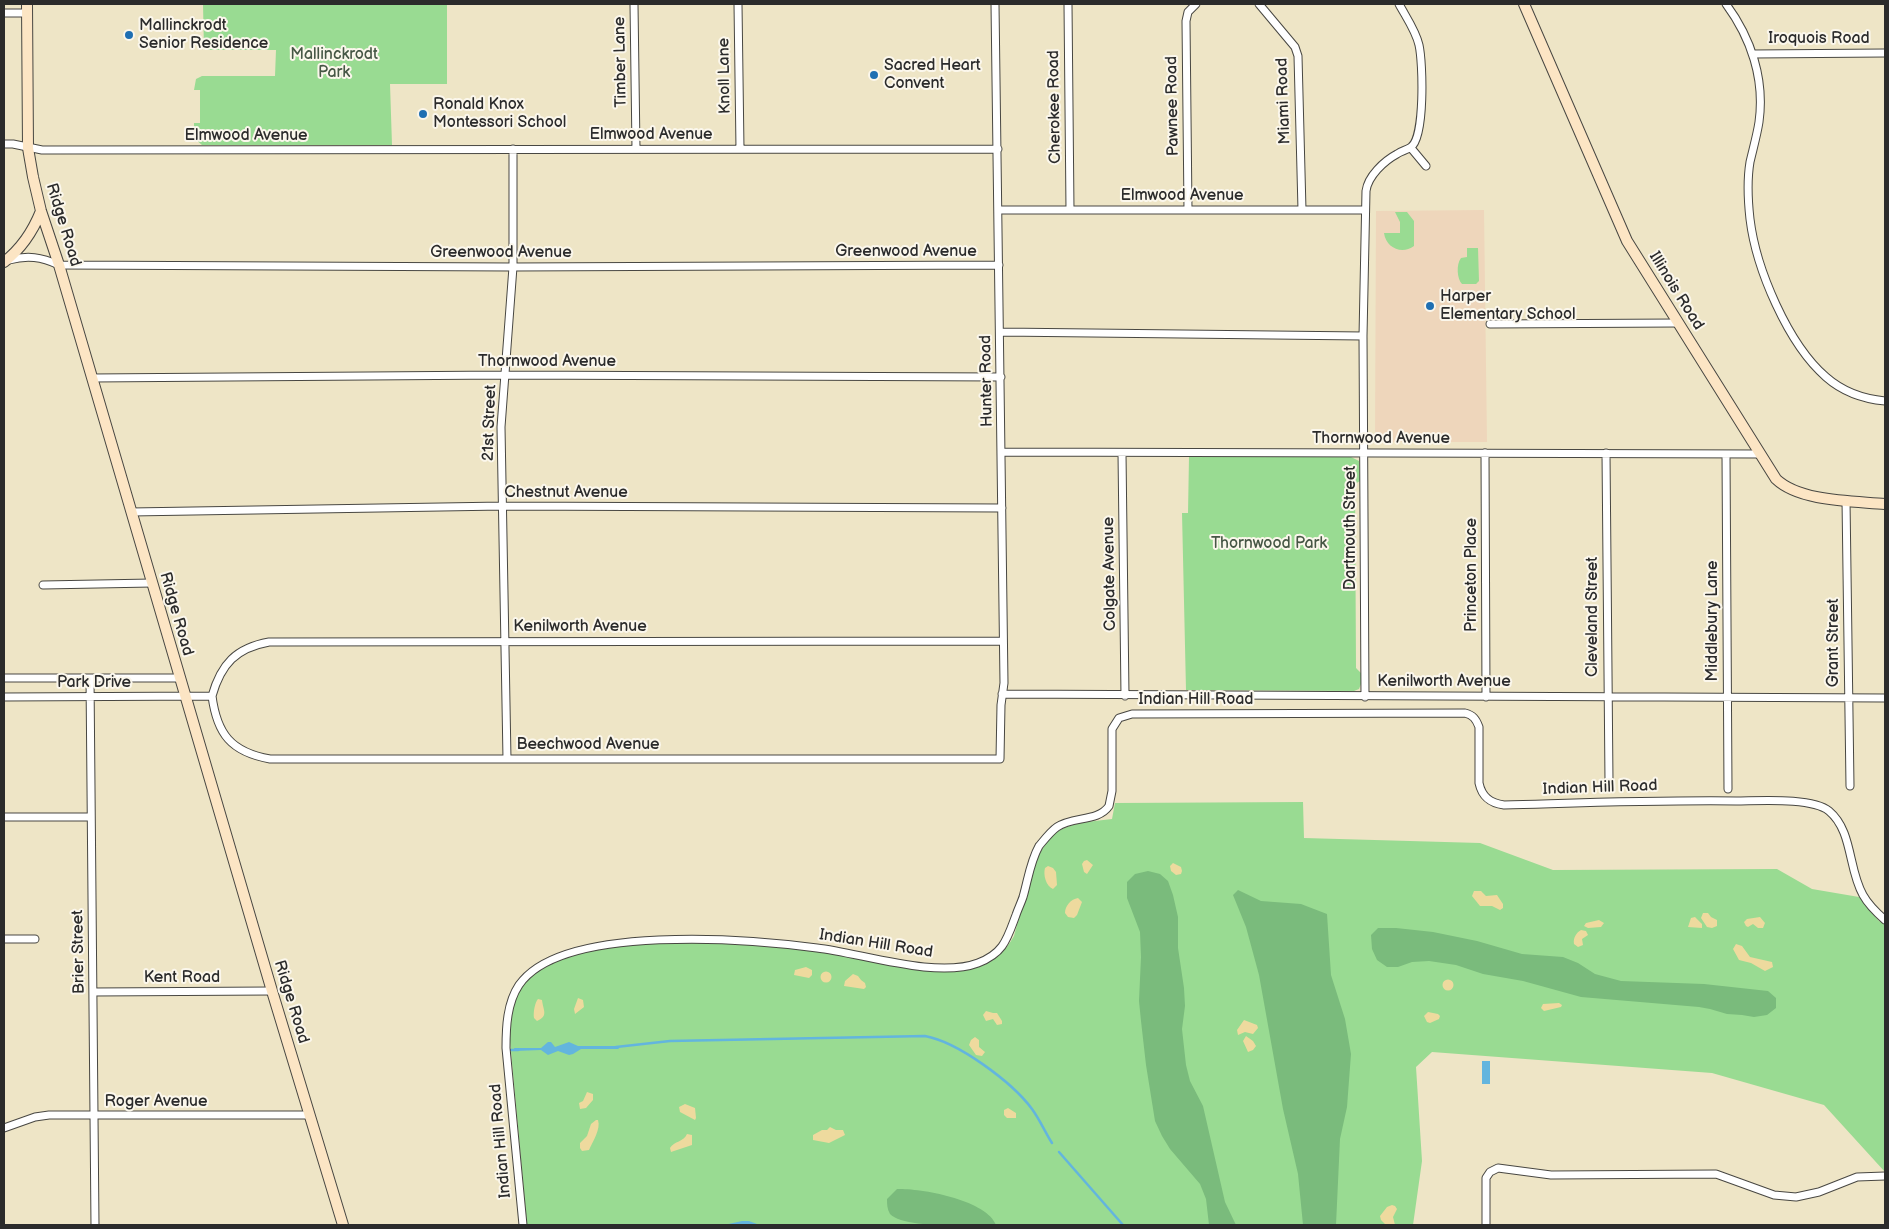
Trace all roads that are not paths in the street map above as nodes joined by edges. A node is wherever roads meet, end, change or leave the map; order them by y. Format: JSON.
{"nodes":[{"id":1,"x":634,"y":4,"type":"edge"},
{"id":2,"x":738,"y":4,"type":"edge"},
{"id":3,"x":995,"y":4,"type":"edge"},
{"id":4,"x":1068,"y":4,"type":"edge"},
{"id":5,"x":1196,"y":4,"type":"edge"},
{"id":6,"x":1259,"y":4,"type":"edge"},
{"id":7,"x":1399,"y":4,"type":"edge"},
{"id":8,"x":1524,"y":4,"type":"edge"},
{"id":9,"x":1726,"y":4,"type":"edge"},
{"id":10,"x":27,"y":8,"type":"edge"},
{"id":11,"x":4,"y":13,"type":"edge"},
{"id":12,"x":1885,"y":53,"type":"edge"},
{"id":13,"x":1753,"y":54,"type":"junction"},
{"id":14,"x":4,"y":144,"type":"edge"},
{"id":15,"x":28,"y":148,"type":"junction"},
{"id":16,"x":1411,"y":148,"type":"junction"},
{"id":17,"x":513,"y":149,"type":"junction"},
{"id":18,"x":636,"y":149,"type":"junction"},
{"id":19,"x":740,"y":149,"type":"junction"},
{"id":20,"x":998,"y":149,"type":"junction"},
{"id":21,"x":1426,"y":166,"type":"dead end"},
{"id":22,"x":41,"y":210,"type":"junction"},
{"id":23,"x":999,"y":210,"type":"junction"},
{"id":24,"x":1070,"y":210,"type":"junction"},
{"id":25,"x":1188,"y":210,"type":"junction"},
{"id":26,"x":1302,"y":210,"type":"junction"},
{"id":27,"x":1365,"y":210,"type":"junction"},
{"id":28,"x":5,"y":262,"type":"edge"},
{"id":29,"x":59,"y":265,"type":"junction"},
{"id":30,"x":999,"y":266,"type":"junction"},
{"id":31,"x":513,"y":267,"type":"junction"},
{"id":32,"x":1678,"y":323,"type":"junction"},
{"id":33,"x":1490,"y":324,"type":"dead end"},
{"id":34,"x":1001,"y":332,"type":"junction"},
{"id":35,"x":1363,"y":336,"type":"junction"},
{"id":36,"x":505,"y":375,"type":"junction"},
{"id":37,"x":1001,"y":377,"type":"junction"},
{"id":38,"x":92,"y":378,"type":"junction"},
{"id":39,"x":1885,"y":401,"type":"edge"},
{"id":40,"x":1002,"y":452,"type":"junction"},
{"id":41,"x":1122,"y":453,"type":"junction"},
{"id":42,"x":1364,"y":453,"type":"junction"},
{"id":43,"x":1485,"y":453,"type":"junction"},
{"id":44,"x":1606,"y":453,"type":"junction"},
{"id":45,"x":1726,"y":454,"type":"junction"},
{"id":46,"x":1761,"y":454,"type":"junction"},
{"id":47,"x":1846,"y":500,"type":"junction"},
{"id":48,"x":1885,"y":504,"type":"edge"},
{"id":49,"x":503,"y":506,"type":"junction"},
{"id":50,"x":1002,"y":508,"type":"junction"},
{"id":51,"x":131,"y":512,"type":"junction"},
{"id":52,"x":152,"y":583,"type":"junction"},
{"id":53,"x":43,"y":585,"type":"dead end"},
{"id":54,"x":1003,"y":641,"type":"junction"},
{"id":55,"x":504,"y":642,"type":"junction"},
{"id":56,"x":4,"y":678,"type":"edge"},
{"id":57,"x":90,"y":678,"type":"junction"},
{"id":58,"x":179,"y":678,"type":"junction"},
{"id":59,"x":1002,"y":694,"type":"junction"},
{"id":60,"x":185,"y":696,"type":"junction"},
{"id":61,"x":212,"y":696,"type":"junction"},
{"id":62,"x":1125,"y":696,"type":"junction"},
{"id":63,"x":1365,"y":696,"type":"junction"},
{"id":64,"x":4,"y":697,"type":"edge"},
{"id":65,"x":90,"y":697,"type":"junction"},
{"id":66,"x":1486,"y":697,"type":"junction"},
{"id":67,"x":1607,"y":698,"type":"junction"},
{"id":68,"x":1727,"y":698,"type":"junction"},
{"id":69,"x":1848,"y":698,"type":"junction"},
{"id":70,"x":1885,"y":698,"type":"edge"},
{"id":71,"x":507,"y":759,"type":"junction"},
{"id":72,"x":1000,"y":759,"type":"joint"},
{"id":73,"x":1609,"y":781,"type":"dead end"},
{"id":74,"x":1850,"y":786,"type":"dead end"},
{"id":75,"x":1728,"y":789,"type":"dead end"},
{"id":76,"x":4,"y":817,"type":"edge"},
{"id":77,"x":90,"y":817,"type":"junction"},
{"id":78,"x":1885,"y":920,"type":"edge"},
{"id":79,"x":4,"y":939,"type":"edge"},
{"id":80,"x":35,"y":939,"type":"dead end"},
{"id":81,"x":272,"y":991,"type":"junction"},
{"id":82,"x":93,"y":992,"type":"junction"},
{"id":83,"x":310,"y":1115,"type":"junction"},
{"id":84,"x":94,"y":1116,"type":"junction"},
{"id":85,"x":4,"y":1128,"type":"edge"},
{"id":86,"x":1885,"y":1176,"type":"edge"},
{"id":87,"x":95,"y":1225,"type":"edge"},
{"id":88,"x":343,"y":1225,"type":"edge"},
{"id":89,"x":523,"y":1225,"type":"edge"},
{"id":90,"x":1486,"y":1225,"type":"edge"}],
"edges":[{"from":1,"to":18,"type":"street","name":"Timber Lane"},
{"from":2,"to":19,"type":"street","name":"Knoll Lane"},
{"from":3,"to":20,"type":"street","name":"Hunter Road"},
{"from":4,"to":24,"type":"street","name":"Cherokee Road"},
{"from":5,"to":25,"type":"street","name":"Pawnee Road"},
{"from":6,"to":26,"type":"street","name":"Miami Road"},
{"from":7,"to":16,"type":"street"},
{"from":8,"to":32,"type":"street","name":"Illinois Road"},
{"from":9,"to":13,"type":"street"},
{"from":10,"to":11,"type":"street"},
{"from":10,"to":15,"type":"street","name":"Ridge Road"},
{"from":12,"to":13,"type":"street","name":"Iroquois Road"},
{"from":13,"to":39,"type":"street"},
{"from":14,"to":15,"type":"street","name":"Elmwood Avenue"},
{"from":15,"to":17,"type":"street","name":"Elmwood Avenue"},
{"from":15,"to":22,"type":"street","name":"Ridge Road"},
{"from":16,"to":21,"type":"street"},
{"from":16,"to":27,"type":"street","name":"Dartmouth Street"},
{"from":17,"to":18,"type":"street","name":"Elmwood Avenue"},
{"from":17,"to":31,"type":"street","name":"21st Street"},
{"from":18,"to":19,"type":"street","name":"Elmwood Avenue"},
{"from":19,"to":20,"type":"street","name":"Elmwood Avenue"},
{"from":20,"to":23,"type":"street","name":"Hunter Road"},
{"from":22,"to":28,"type":"street"},
{"from":22,"to":29,"type":"street","name":"Ridge Road"},
{"from":23,"to":24,"type":"street","name":"Elmwood Avenue"},
{"from":23,"to":30,"type":"street","name":"Hunter Road"},
{"from":24,"to":25,"type":"street","name":"Elmwood Avenue"},
{"from":25,"to":26,"type":"street","name":"Elmwood Avenue"},
{"from":26,"to":27,"type":"street","name":"Elmwood Avenue"},
{"from":27,"to":35,"type":"street","name":"Dartmouth Street"},
{"from":28,"to":29,"type":"street","name":"Greenwood Avenue"},
{"from":29,"to":31,"type":"street","name":"Greenwood Avenue"},
{"from":29,"to":38,"type":"street","name":"Ridge Road"},
{"from":30,"to":31,"type":"street","name":"Greenwood Avenue"},
{"from":30,"to":34,"type":"street","name":"Hunter Road"},
{"from":31,"to":36,"type":"street","name":"21st Street"},
{"from":32,"to":33,"type":"street"},
{"from":32,"to":46,"type":"street","name":"Illinois Road"},
{"from":34,"to":35,"type":"street"},
{"from":34,"to":37,"type":"street","name":"Hunter Road"},
{"from":35,"to":42,"type":"street","name":"Dartmouth Street"},
{"from":36,"to":37,"type":"street","name":"Thornwood Avenue"},
{"from":36,"to":38,"type":"street","name":"Thornwood Avenue"},
{"from":36,"to":49,"type":"street","name":"21st Street"},
{"from":37,"to":40,"type":"street","name":"Hunter Road"},
{"from":38,"to":51,"type":"street","name":"Ridge Road"},
{"from":40,"to":41,"type":"street","name":"Thornwood Avenue"},
{"from":40,"to":50,"type":"street","name":"Hunter Road"},
{"from":41,"to":42,"type":"street","name":"Thornwood Avenue"},
{"from":41,"to":62,"type":"street","name":"Colgate Avenue"},
{"from":42,"to":43,"type":"street","name":"Thornwood Avenue"},
{"from":42,"to":63,"type":"street","name":"Dartmouth Street"},
{"from":43,"to":44,"type":"street","name":"Thornwood Avenue"},
{"from":43,"to":66,"type":"street","name":"Princeton Place"},
{"from":44,"to":45,"type":"street","name":"Thornwood Avenue"},
{"from":44,"to":67,"type":"street","name":"Cleveland Street"},
{"from":45,"to":46,"type":"street","name":"Thornwood Avenue"},
{"from":45,"to":68,"type":"street","name":"Middlebury Lane"},
{"from":46,"to":47,"type":"street","name":"Illinois Road"},
{"from":47,"to":48,"type":"street","name":"Illinois Road"},
{"from":47,"to":69,"type":"street","name":"Grant Street"},
{"from":49,"to":50,"type":"street","name":"Chestnut Avenue"},
{"from":49,"to":51,"type":"street","name":"Chestnut Avenue"},
{"from":49,"to":55,"type":"street","name":"21st Street"},
{"from":50,"to":54,"type":"street","name":"Hunter Road"},
{"from":51,"to":52,"type":"street","name":"Ridge Road"},
{"from":52,"to":53,"type":"street"},
{"from":52,"to":58,"type":"street","name":"Ridge Road"},
{"from":54,"to":55,"type":"street","name":"Kenilworth Avenue"},
{"from":54,"to":59,"type":"street","name":"Hunter Road"},
{"from":55,"to":61,"type":"street","name":"Kenilworth Avenue"},
{"from":55,"to":71,"type":"street","name":"21st Street"},
{"from":56,"to":57,"type":"street","name":"Park Drive"},
{"from":57,"to":58,"type":"street","name":"Park Drive"},
{"from":57,"to":65,"type":"street","name":"Brier Street"},
{"from":58,"to":60,"type":"street","name":"Ridge Road"},
{"from":59,"to":62,"type":"street","name":"Kenilworth Avenue"},
{"from":59,"to":72,"type":"street","name":"Hunter Road"},
{"from":60,"to":61,"type":"street"},
{"from":60,"to":65,"type":"street","name":"Park Drive"},
{"from":60,"to":81,"type":"street","name":"Ridge Road"},
{"from":61,"to":71,"type":"street","name":"Beechwood Avenue"},
{"from":62,"to":63,"type":"street","name":"Kenilworth Avenue"},
{"from":63,"to":66,"type":"street","name":"Kenilworth Avenue"},
{"from":64,"to":65,"type":"street","name":"Park Drive"},
{"from":65,"to":77,"type":"street","name":"Brier Street"},
{"from":66,"to":67,"type":"street","name":"Kenilworth Avenue"},
{"from":67,"to":68,"type":"street","name":"Kenilworth Avenue"},
{"from":67,"to":73,"type":"street","name":"Cleveland Street"},
{"from":68,"to":69,"type":"street","name":"Kenilworth Avenue"},
{"from":68,"to":75,"type":"street","name":"Middlebury Lane"},
{"from":69,"to":70,"type":"street","name":"Kenilworth Avenue"},
{"from":69,"to":74,"type":"street","name":"Grant Street"},
{"from":71,"to":72,"type":"street","name":"Beechwood Avenue"},
{"from":76,"to":77,"type":"street"},
{"from":77,"to":82,"type":"street","name":"Brier Street"},
{"from":78,"to":89,"type":"street","name":"Indian Hill Road"},
{"from":79,"to":80,"type":"street"},
{"from":81,"to":82,"type":"street","name":"Kent Road"},
{"from":81,"to":83,"type":"street","name":"Ridge Road"},
{"from":82,"to":84,"type":"street","name":"Brier Street"},
{"from":83,"to":84,"type":"street","name":"Roger Avenue"},
{"from":83,"to":88,"type":"street","name":"Ridge Road"},
{"from":84,"to":85,"type":"street","name":"Roger Avenue"},
{"from":84,"to":87,"type":"street","name":"Brier Street"},
{"from":86,"to":90,"type":"street"}]}
